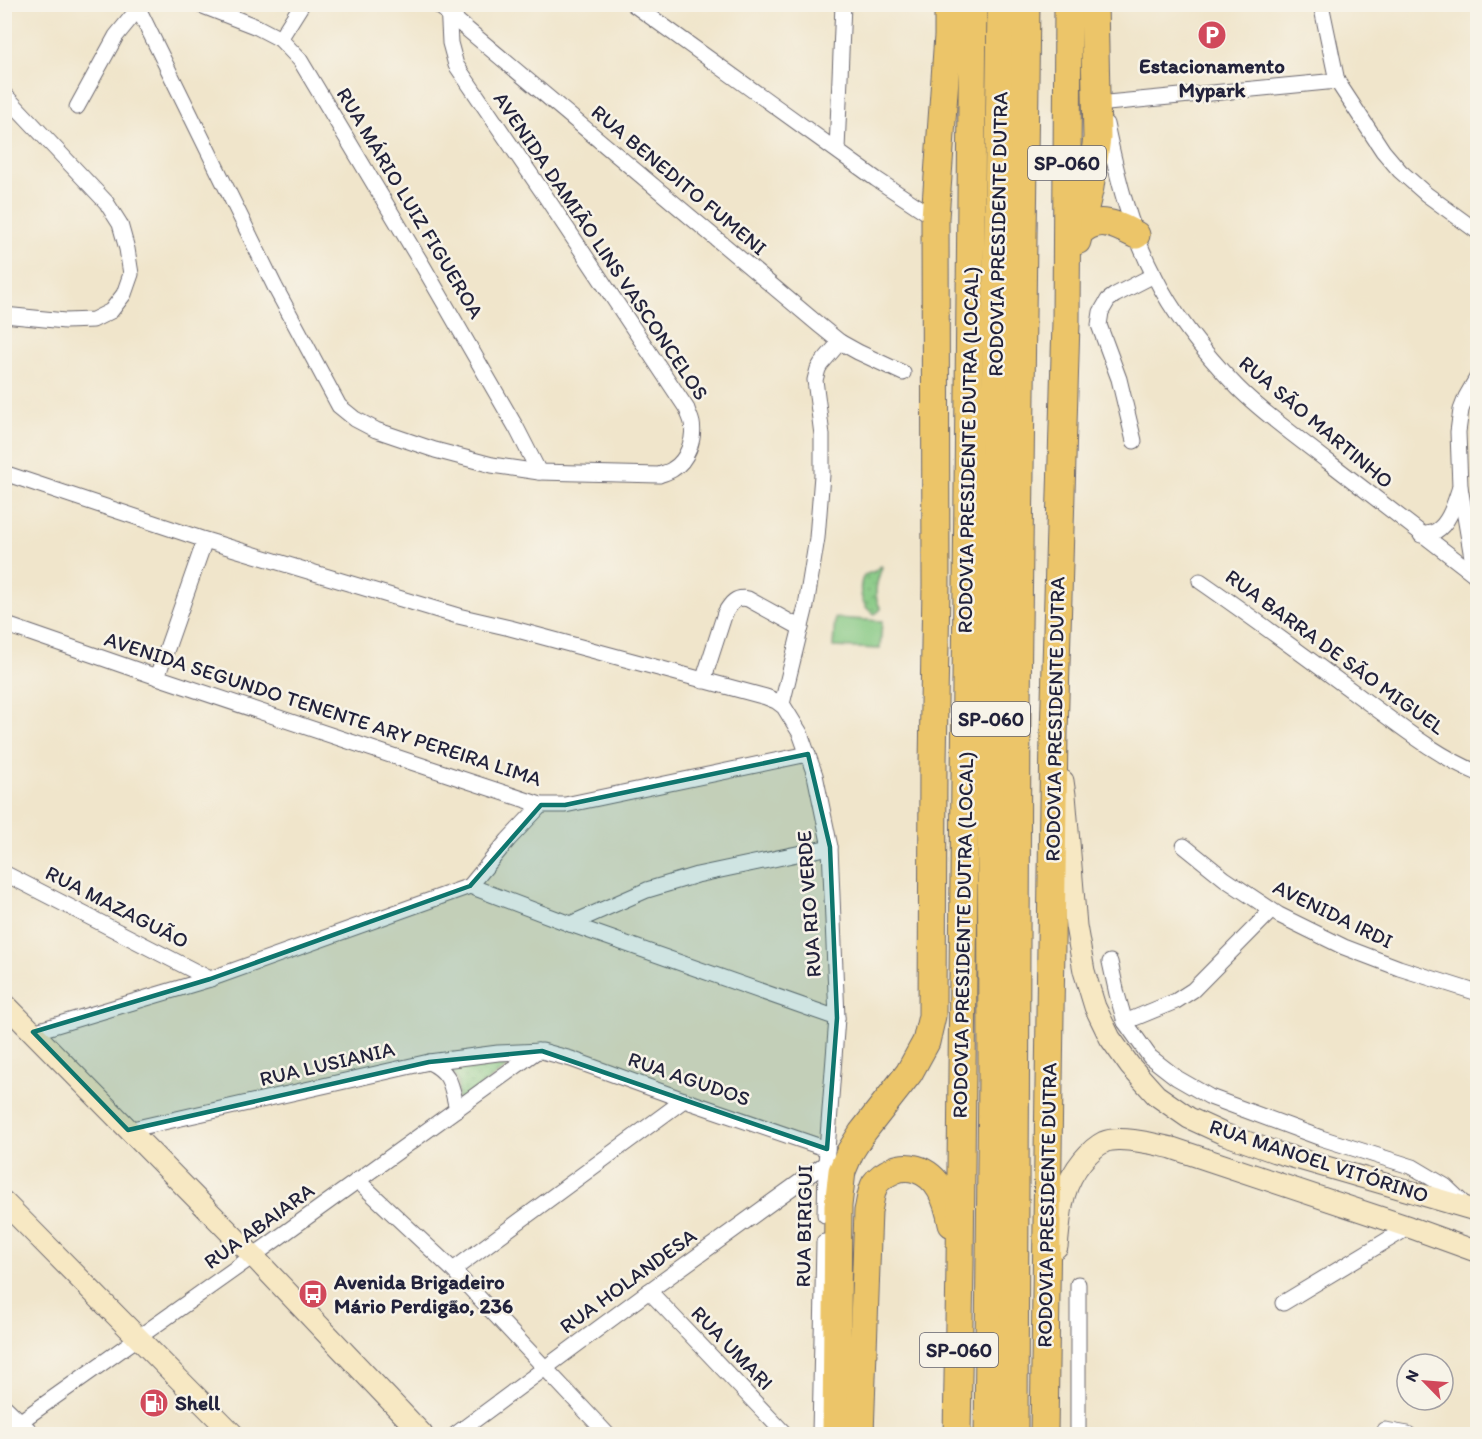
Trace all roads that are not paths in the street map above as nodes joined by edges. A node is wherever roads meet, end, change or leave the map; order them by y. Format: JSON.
{"nodes":[{"id":1,"x":198,"y":4,"type":"edge"},
{"id":2,"x":302,"y":4,"type":"edge"},
{"id":3,"x":633,"y":4,"type":"edge"},
{"id":4,"x":843,"y":4,"type":"edge"},
{"id":5,"x":948,"y":4,"type":"edge"},
{"id":6,"x":973,"y":4,"type":"edge"},
{"id":7,"x":1001,"y":4,"type":"edge"},
{"id":8,"x":1026,"y":4,"type":"edge"},
{"id":9,"x":1068,"y":4,"type":"edge"},
{"id":10,"x":1094,"y":4,"type":"edge"},
{"id":11,"x":1321,"y":4,"type":"edge"},
{"id":12,"x":137,"y":7,"type":"edge"},
{"id":13,"x":444,"y":7,"type":"edge"},
{"id":14,"x":280,"y":39,"type":"junction"},
{"id":15,"x":1337,"y":81,"type":"junction"},
{"id":16,"x":4,"y":94,"type":"edge"},
{"id":17,"x":1099,"y":103,"type":"junction"},
{"id":18,"x":76,"y":107,"type":"dead end"},
{"id":19,"x":837,"y":150,"type":"junction"},
{"id":20,"x":970,"y":203,"type":"junction"},
{"id":21,"x":935,"y":218,"type":"junction"},
{"id":22,"x":1478,"y":232,"type":"edge"},
{"id":23,"x":1078,"y":234,"type":"junction"},
{"id":24,"x":1136,"y":235,"type":"junction"},
{"id":25,"x":1154,"y":275,"type":"junction"},
{"id":26,"x":4,"y":315,"type":"edge"},
{"id":27,"x":1066,"y":322,"type":"junction"},
{"id":28,"x":840,"y":342,"type":"junction"},
{"id":29,"x":903,"y":373,"type":"dead end"},
{"id":30,"x":1478,"y":376,"type":"edge"},
{"id":31,"x":1134,"y":441,"type":"dead end"},
{"id":32,"x":539,"y":472,"type":"junction"},
{"id":33,"x":4,"y":473,"type":"edge"},
{"id":34,"x":935,"y":477,"type":"junction"},
{"id":35,"x":1460,"y":487,"type":"junction"},
{"id":36,"x":1421,"y":535,"type":"junction"},
{"id":37,"x":205,"y":540,"type":"junction"},
{"id":38,"x":1476,"y":576,"type":"edge"},
{"id":39,"x":1200,"y":581,"type":"dead end"},
{"id":40,"x":4,"y":624,"type":"edge"},
{"id":41,"x":801,"y":628,"type":"junction"},
{"id":42,"x":158,"y":677,"type":"junction"},
{"id":43,"x":703,"y":681,"type":"junction"},
{"id":44,"x":782,"y":704,"type":"junction"},
{"id":45,"x":1054,"y":734,"type":"junction"},
{"id":46,"x":808,"y":754,"type":"junction"},
{"id":47,"x":1478,"y":773,"type":"edge"},
{"id":48,"x":541,"y":805,"type":"junction"},
{"id":49,"x":1184,"y":846,"type":"dead end"},
{"id":50,"x":830,"y":847,"type":"junction"},
{"id":51,"x":4,"y":873,"type":"edge"},
{"id":52,"x":470,"y":886,"type":"junction"},
{"id":53,"x":1272,"y":910,"type":"junction"},
{"id":54,"x":570,"y":924,"type":"junction"},
{"id":55,"x":1110,"y":962,"type":"dead end"},
{"id":56,"x":210,"y":979,"type":"junction"},
{"id":57,"x":1478,"y":993,"type":"edge"},
{"id":58,"x":8,"y":1014,"type":"edge"},
{"id":59,"x":837,"y":1018,"type":"junction"},
{"id":60,"x":1125,"y":1022,"type":"junction"},
{"id":61,"x":33,"y":1032,"type":"junction"},
{"id":62,"x":537,"y":1051,"type":"junction"},
{"id":63,"x":429,"y":1062,"type":"junction"},
{"id":64,"x":684,"y":1100,"type":"junction"},
{"id":65,"x":457,"y":1109,"type":"junction"},
{"id":66,"x":128,"y":1130,"type":"junction"},
{"id":67,"x":827,"y":1156,"type":"junction"},
{"id":68,"x":357,"y":1180,"type":"junction"},
{"id":69,"x":4,"y":1202,"type":"edge"},
{"id":70,"x":1473,"y":1210,"type":"edge"},
{"id":71,"x":1409,"y":1227,"type":"junction"},
{"id":72,"x":1478,"y":1252,"type":"edge"},
{"id":73,"x":253,"y":1256,"type":"junction"},
{"id":74,"x":960,"y":1265,"type":"junction"},
{"id":75,"x":453,"y":1270,"type":"junction"},
{"id":76,"x":1078,"y":1284,"type":"dead end"},
{"id":77,"x":648,"y":1291,"type":"junction"},
{"id":78,"x":1283,"y":1303,"type":"dead end"},
{"id":79,"x":1045,"y":1338,"type":"junction"},
{"id":80,"x":138,"y":1339,"type":"junction"},
{"id":81,"x":544,"y":1368,"type":"junction"},
{"id":82,"x":4,"y":1408,"type":"edge"},
{"id":83,"x":25,"y":1428,"type":"edge"},
{"id":84,"x":1385,"y":1430,"type":"dead end"},
{"id":85,"x":4,"y":1433,"type":"edge"},
{"id":86,"x":232,"y":1434,"type":"edge"},
{"id":87,"x":422,"y":1434,"type":"edge"},
{"id":88,"x":456,"y":1434,"type":"edge"},
{"id":89,"x":607,"y":1434,"type":"edge"},
{"id":90,"x":785,"y":1434,"type":"edge"},
{"id":91,"x":820,"y":1434,"type":"edge"},
{"id":92,"x":836,"y":1434,"type":"edge"},
{"id":93,"x":860,"y":1434,"type":"edge"},
{"id":94,"x":957,"y":1434,"type":"edge"},
{"id":95,"x":988,"y":1434,"type":"edge"},
{"id":96,"x":1014,"y":1434,"type":"edge"},
{"id":97,"x":1044,"y":1434,"type":"edge"},
{"id":98,"x":1078,"y":1434,"type":"edge"},
{"id":99,"x":1408,"y":1434,"type":"edge"}],
"edges":[{"from":1,"to":14,"type":"street","name":"RUA MÁRIO LUIZ FIGUEROA"},
{"from":2,"to":14,"type":"street"},
{"from":3,"to":19,"type":"street"},
{"from":4,"to":19,"type":"street"},
{"from":5,"to":21,"type":"highway"},
{"from":6,"to":20,"type":"highway","name":"RODOVIA PRESIDENTE DUTRA (LOCAL)","number":"SP-060"},
{"from":7,"to":95,"type":"highway","name":"RODOVIA PRESIDENTE DUTRA","number":"SP-060"},
{"from":8,"to":96,"type":"highway","name":"RODOVIA PRESIDENTE DUTRA","number":"SP-060"},
{"from":9,"to":27,"type":"highway","name":"RODOVIA PRESIDENTE DUTRA","number":"SP-060"},
{"from":10,"to":17,"type":"highway"},
{"from":11,"to":15,"type":"street"},
{"from":12,"to":18,"type":"street"},
{"from":12,"to":32,"type":"street","name":"AVENIDA DAMIÃO LINS VASCONCELOS"},
{"from":13,"to":28,"type":"street","name":"RUA BENEDITO FUMENI"},
{"from":13,"to":32,"type":"street","name":"AVENIDA DAMIÃO LINS VASCONCELOS"},
{"from":14,"to":32,"type":"street","name":"RUA MÁRIO LUIZ FIGUEROA"},
{"from":15,"to":17,"type":"street"},
{"from":15,"to":22,"type":"street"},
{"from":16,"to":26,"type":"street"},
{"from":17,"to":23,"type":"highway"},
{"from":17,"to":24,"type":"street","name":"RUA SÃO MARTINHO"},
{"from":19,"to":21,"type":"street"},
{"from":20,"to":34,"type":"highway"},
{"from":20,"to":74,"type":"highway","name":"RODOVIA PRESIDENTE DUTRA (LOCAL)","number":"SP-060"},
{"from":21,"to":34,"type":"highway"},
{"from":23,"to":24,"type":"highway"},
{"from":23,"to":27,"type":"highway"},
{"from":24,"to":25,"type":"street","name":"RUA SÃO MARTINHO"},
{"from":25,"to":31,"type":"street"},
{"from":25,"to":36,"type":"street","name":"RUA SÃO MARTINHO"},
{"from":27,"to":45,"type":"highway","name":"RODOVIA PRESIDENTE DUTRA","number":"SP-060"},
{"from":28,"to":29,"type":"street","name":"RUA BENEDITO FUMENI"},
{"from":28,"to":41,"type":"street"},
{"from":30,"to":35,"type":"street"},
{"from":33,"to":37,"type":"street"},
{"from":34,"to":92,"type":"highway"},
{"from":35,"to":36,"type":"street"},
{"from":35,"to":38,"type":"street"},
{"from":36,"to":38,"type":"street","name":"RUA SÃO MARTINHO"},
{"from":37,"to":42,"type":"street"},
{"from":37,"to":43,"type":"street"},
{"from":39,"to":47,"type":"street","name":"RUA BARRA DE SÃO MIGUEL"},
{"from":40,"to":42,"type":"street","name":"AVENIDA SEGUNDO TENENTE ARY PEREIRA LIMA"},
{"from":41,"to":43,"type":"street"},
{"from":41,"to":44,"type":"street"},
{"from":42,"to":48,"type":"street","name":"AVENIDA SEGUNDO TENENTE ARY PEREIRA LIMA"},
{"from":43,"to":44,"type":"street"},
{"from":44,"to":46,"type":"street","name":"RUA RIO VERDE"},
{"from":45,"to":70,"type":"main road","name":"RUA MANOEL VITÓRINO"},
{"from":45,"to":79,"type":"highway","name":"RODOVIA PRESIDENTE DUTRA","number":"SP-060"},
{"from":46,"to":48,"type":"street","name":"AVENIDA SEGUNDO TENENTE ARY PEREIRA LIMA"},
{"from":46,"to":50,"type":"street","name":"RUA RIO VERDE"},
{"from":48,"to":52,"type":"street"},
{"from":49,"to":53,"type":"street","name":"AVENIDA IRDI"},
{"from":50,"to":54,"type":"street"},
{"from":50,"to":59,"type":"street","name":"RUA RIO VERDE"},
{"from":51,"to":56,"type":"street","name":"RUA MAZAGUÃO"},
{"from":52,"to":54,"type":"street"},
{"from":52,"to":56,"type":"street"},
{"from":53,"to":57,"type":"street","name":"AVENIDA IRDI"},
{"from":53,"to":60,"type":"street"},
{"from":54,"to":59,"type":"street"},
{"from":55,"to":60,"type":"street"},
{"from":56,"to":61,"type":"street"},
{"from":58,"to":61,"type":"main road"},
{"from":59,"to":67,"type":"street","name":"RUA BIRIGUI"},
{"from":60,"to":70,"type":"street"},
{"from":61,"to":66,"type":"main road"},
{"from":62,"to":63,"type":"street","name":"RUA LUSIANIA"},
{"from":62,"to":64,"type":"street","name":"RUA AGUDOS"},
{"from":62,"to":65,"type":"street","name":"RUA ABAIARA"},
{"from":63,"to":65,"type":"street"},
{"from":63,"to":66,"type":"street","name":"RUA LUSIANIA"},
{"from":64,"to":67,"type":"street","name":"RUA AGUDOS"},
{"from":64,"to":75,"type":"street"},
{"from":65,"to":68,"type":"street","name":"RUA ABAIARA"},
{"from":66,"to":73,"type":"main road"},
{"from":67,"to":77,"type":"street","name":"RUA HOLANDESA"},
{"from":67,"to":91,"type":"street","name":"RUA BIRIGUI"},
{"from":68,"to":73,"type":"street","name":"RUA ABAIARA"},
{"from":68,"to":75,"type":"street"},
{"from":69,"to":80,"type":"main road"},
{"from":71,"to":72,"type":"main road","name":"RUA MANOEL VITÓRINO"},
{"from":71,"to":78,"type":"street"},
{"from":71,"to":79,"type":"main road","name":"RUA MANOEL VITÓRINO"},
{"from":73,"to":80,"type":"street","name":"RUA ABAIARA"},
{"from":73,"to":87,"type":"main road"},
{"from":74,"to":93,"type":"highway"},
{"from":74,"to":94,"type":"highway","name":"RODOVIA PRESIDENTE DUTRA (LOCAL)","number":"SP-060"},
{"from":75,"to":81,"type":"street"},
{"from":76,"to":98,"type":"street"},
{"from":77,"to":81,"type":"street","name":"RUA HOLANDESA"},
{"from":77,"to":90,"type":"street","name":"RUA UMARI"},
{"from":79,"to":97,"type":"highway","name":"RODOVIA PRESIDENTE DUTRA","number":"SP-060"},
{"from":80,"to":83,"type":"street","name":"RUA ABAIARA"},
{"from":80,"to":86,"type":"main road"},
{"from":81,"to":88,"type":"street","name":"RUA HOLANDESA"},
{"from":81,"to":89,"type":"street"},
{"from":82,"to":83,"type":"street"},
{"from":83,"to":85,"type":"street","name":"RUA ABAIARA"},
{"from":84,"to":99,"type":"street"}]}
